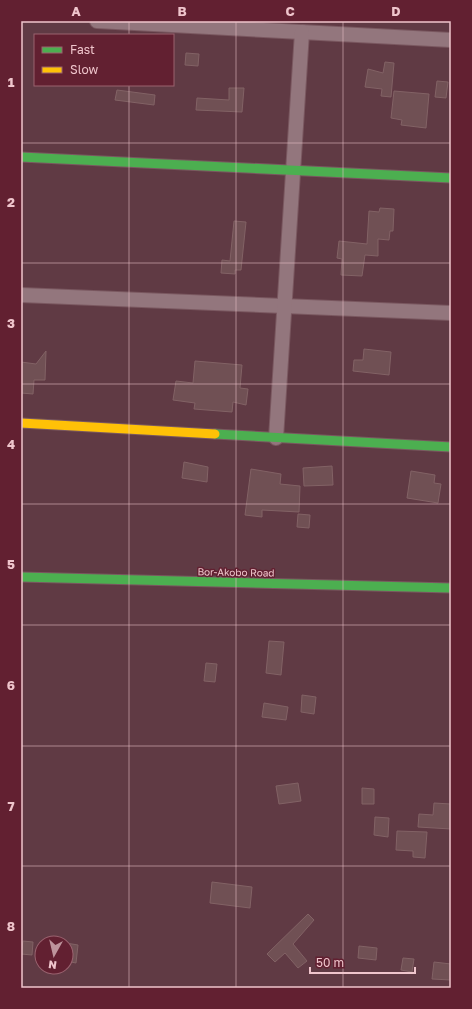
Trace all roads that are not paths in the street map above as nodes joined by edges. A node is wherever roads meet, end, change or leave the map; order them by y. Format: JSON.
{"nodes":[{"id":1,"x":97,"y":21,"type":"edge"},
{"id":2,"x":302,"y":32,"type":"junction"},
{"id":3,"x":451,"y":40,"type":"edge"},
{"id":4,"x":21,"y":157,"type":"edge"},
{"id":5,"x":294,"y":171,"type":"junction"},
{"id":6,"x":451,"y":178,"type":"edge"},
{"id":7,"x":21,"y":295,"type":"edge"},
{"id":8,"x":283,"y":306,"type":"junction"},
{"id":9,"x":451,"y":313,"type":"edge"},
{"id":10,"x":21,"y":423,"type":"edge"},
{"id":11,"x":276,"y":438,"type":"junction"},
{"id":12,"x":451,"y":447,"type":"edge"},
{"id":13,"x":21,"y":577,"type":"edge"},
{"id":14,"x":451,"y":588,"type":"edge"}],
"edges":[{"from":1,"to":2,"type":"street"},
{"from":2,"to":3,"type":"street"},
{"from":2,"to":5,"type":"street"},
{"from":4,"to":5,"type":"street"},
{"from":5,"to":6,"type":"street"},
{"from":5,"to":8,"type":"street"},
{"from":7,"to":8,"type":"street"},
{"from":8,"to":9,"type":"street"},
{"from":8,"to":11,"type":"street"},
{"from":10,"to":11,"type":"street"},
{"from":11,"to":12,"type":"street"},
{"from":13,"to":14,"type":"street","name":"Bor-Akobo Road"}]}
